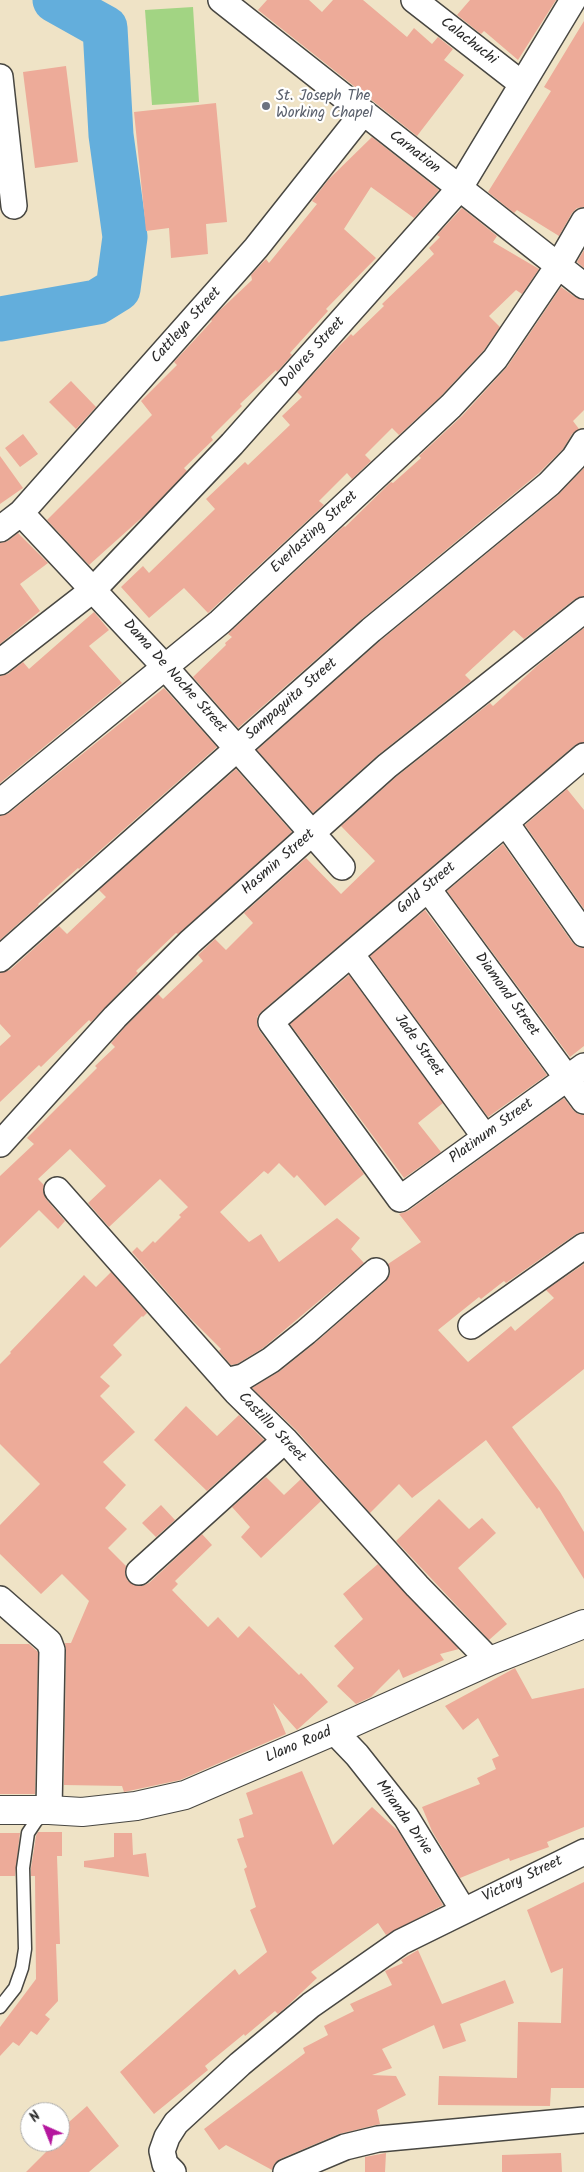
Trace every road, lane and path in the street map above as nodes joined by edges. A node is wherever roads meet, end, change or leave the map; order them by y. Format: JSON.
{"nodes":[{"id":1,"x":221,"y":0,"type":"edge"},
{"id":2,"x":414,"y":0,"type":"edge"},
{"id":3,"x":573,"y":0,"type":"edge"},
{"id":4,"x":0,"y":77,"type":"edge"},
{"id":5,"x":522,"y":84,"type":"junction"},
{"id":6,"x":363,"y":113,"type":"junction"},
{"id":7,"x":459,"y":189,"type":"junction"},
{"id":8,"x":14,"y":206,"type":"dead end"},
{"id":9,"x":584,"y":221,"type":"edge"},
{"id":10,"x":558,"y":266,"type":"junction"},
{"id":11,"x":584,"y":286,"type":"edge"},
{"id":12,"x":584,"y":442,"type":"edge"},
{"id":13,"x":21,"y":513,"type":"junction"},
{"id":14,"x":0,"y":528,"type":"edge"},
{"id":15,"x":94,"y":589,"type":"junction"},
{"id":16,"x":584,"y":610,"type":"edge"},
{"id":17,"x":0,"y":662,"type":"edge"},
{"id":18,"x":164,"y":666,"type":"junction"},
{"id":19,"x":238,"y":747,"type":"junction"},
{"id":20,"x":581,"y":766,"type":"edge"},
{"id":21,"x":0,"y":802,"type":"edge"},
{"id":22,"x":506,"y":823,"type":"junction"},
{"id":23,"x":314,"y":833,"type":"junction"},
{"id":24,"x":342,"y":867,"type":"dead end"},
{"id":25,"x":428,"y":889,"type":"junction"},
{"id":26,"x":584,"y":934,"type":"edge"},
{"id":27,"x":351,"y":954,"type":"junction"},
{"id":28,"x":0,"y":959,"type":"edge"},
{"id":29,"x":575,"y":1072,"type":"edge"},
{"id":30,"x":584,"y":1101,"type":"edge"},
{"id":31,"x":485,"y":1138,"type":"junction"},
{"id":32,"x":0,"y":1144,"type":"edge"},
{"id":33,"x":57,"y":1190,"type":"dead end"},
{"id":34,"x":400,"y":1199,"type":"joint"},
{"id":35,"x":584,"y":1246,"type":"edge"},
{"id":36,"x":376,"y":1271,"type":"dead end"},
{"id":37,"x":471,"y":1326,"type":"dead end"},
{"id":38,"x":226,"y":1381,"type":"junction"},
{"id":39,"x":285,"y":1440,"type":"junction"},
{"id":40,"x":139,"y":1572,"type":"dead end"},
{"id":41,"x":0,"y":1599,"type":"edge"},
{"id":42,"x":584,"y":1624,"type":"edge"},
{"id":43,"x":490,"y":1661,"type":"junction"},
{"id":44,"x":334,"y":1731,"type":"junction"},
{"id":45,"x":0,"y":1810,"type":"edge"},
{"id":46,"x":49,"y":1810,"type":"junction"},
{"id":47,"x":584,"y":1852,"type":"edge"},
{"id":48,"x":462,"y":1910,"type":"junction"},
{"id":49,"x":0,"y":2007,"type":"edge"},
{"id":50,"x":584,"y":2120,"type":"edge"},
{"id":51,"x":173,"y":2172,"type":"edge"},
{"id":52,"x":286,"y":2172,"type":"edge"}],
"edges":[{"from":1,"to":6,"type":"street","name":"Carnation"},
{"from":2,"to":5,"type":"street","name":"Calachuchi"},
{"from":3,"to":5,"type":"street","name":"Dolores Street"},
{"from":4,"to":8,"type":"street"},
{"from":5,"to":7,"type":"street","name":"Dolores Street"},
{"from":6,"to":7,"type":"street","name":"Carnation"},
{"from":6,"to":13,"type":"street","name":"Cattleya Street"},
{"from":7,"to":10,"type":"street","name":"Carnation"},
{"from":7,"to":15,"type":"street","name":"Dolores Street"},
{"from":9,"to":10,"type":"street","name":"Everlasting Street"},
{"from":10,"to":11,"type":"street","name":"Carnation"},
{"from":10,"to":18,"type":"street","name":"Everlasting Street"},
{"from":12,"to":19,"type":"street","name":"Sampaguita Street"},
{"from":13,"to":14,"type":"street","name":"Cattleya Street"},
{"from":13,"to":15,"type":"street","name":"Dama De Noche Street"},
{"from":15,"to":17,"type":"street","name":"Dolores Street"},
{"from":15,"to":18,"type":"street","name":"Dama De Noche Street"},
{"from":16,"to":23,"type":"street","name":"Hasmin Street"},
{"from":18,"to":19,"type":"street","name":"Dama De Noche Street"},
{"from":18,"to":21,"type":"street","name":"Everlasting Street"},
{"from":19,"to":23,"type":"street","name":"Dama De Noche Street"},
{"from":19,"to":28,"type":"street","name":"Sampaguita Street"},
{"from":20,"to":22,"type":"street","name":"Gold Street"},
{"from":22,"to":25,"type":"street","name":"Gold Street"},
{"from":22,"to":26,"type":"street"},
{"from":23,"to":24,"type":"street","name":"Dama De Noche Street"},
{"from":23,"to":32,"type":"street","name":"Hasmin Street"},
{"from":25,"to":27,"type":"street","name":"Gold Street"},
{"from":25,"to":29,"type":"street","name":"Diamond Street"},
{"from":27,"to":31,"type":"street","name":"Jade Street"},
{"from":27,"to":34,"type":"street","name":"Gold Street"},
{"from":29,"to":30,"type":"street","name":"Diamond Street"},
{"from":29,"to":31,"type":"street","name":"Platinum Street"},
{"from":31,"to":34,"type":"street","name":"Platinum Street"},
{"from":33,"to":38,"type":"street","name":"Castillo Street"},
{"from":35,"to":37,"type":"street"},
{"from":36,"to":38,"type":"street"},
{"from":38,"to":39,"type":"street","name":"Castillo Street"},
{"from":39,"to":40,"type":"street"},
{"from":39,"to":43,"type":"street","name":"Castillo Street"},
{"from":41,"to":46,"type":"street"},
{"from":42,"to":43,"type":"main road","name":"Llano Road"},
{"from":43,"to":44,"type":"main road","name":"Llano Road"},
{"from":44,"to":46,"type":"main road","name":"Llano Road"},
{"from":44,"to":48,"type":"street","name":"Miranda Drive"},
{"from":45,"to":46,"type":"main road","name":"Llano Road"},
{"from":46,"to":49,"type":"lane"},
{"from":47,"to":48,"type":"street","name":"Victory Street"},
{"from":48,"to":51,"type":"street","name":"Victory Street"},
{"from":50,"to":52,"type":"street"}]}
